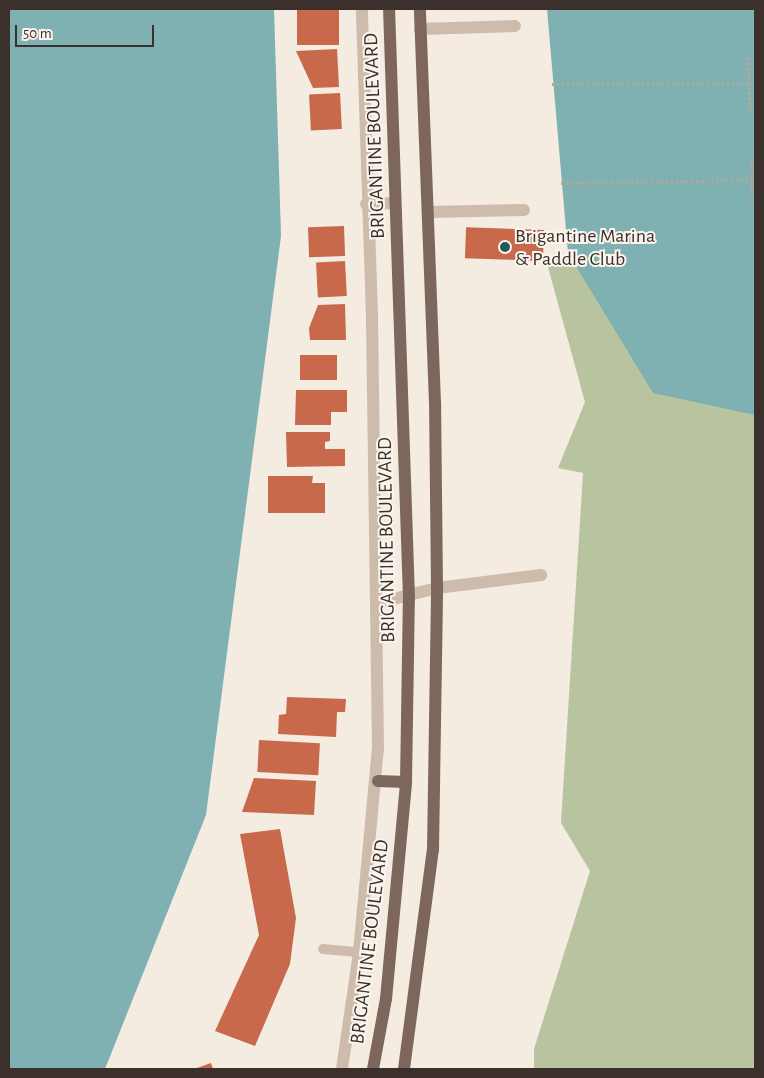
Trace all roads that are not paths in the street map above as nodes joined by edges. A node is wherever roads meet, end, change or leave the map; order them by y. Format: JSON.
{"nodes":[{"id":1,"x":362,"y":9,"type":"edge"},
{"id":2,"x":389,"y":9,"type":"edge"},
{"id":3,"x":420,"y":9,"type":"edge"},
{"id":4,"x":515,"y":26,"type":"dead end"},
{"id":5,"x":420,"y":29,"type":"junction"},
{"id":6,"x":395,"y":203,"type":"junction"},
{"id":7,"x":366,"y":204,"type":"junction"},
{"id":8,"x":524,"y":210,"type":"dead end"},
{"id":9,"x":428,"y":212,"type":"junction"},
{"id":10,"x":541,"y":575,"type":"dead end"},
{"id":11,"x":437,"y":588,"type":"junction"},
{"id":12,"x":409,"y":598,"type":"junction"},
{"id":13,"x":377,"y":603,"type":"junction"},
{"id":14,"x":378,"y":781,"type":"junction"},
{"id":15,"x":406,"y":782,"type":"junction"},
{"id":16,"x":323,"y":949,"type":"dead end"},
{"id":17,"x":360,"y":952,"type":"junction"},
{"id":18,"x":342,"y":1069,"type":"edge"},
{"id":19,"x":373,"y":1069,"type":"edge"},
{"id":20,"x":404,"y":1069,"type":"edge"}],
"edges":[{"from":1,"to":7,"type":"street"},
{"from":2,"to":6,"type":"main road","name":"BRIGANTINE BOULEVARD"},
{"from":3,"to":5,"type":"main road"},
{"from":4,"to":5,"type":"street"},
{"from":5,"to":9,"type":"main road"},
{"from":6,"to":7,"type":"street"},
{"from":6,"to":12,"type":"main road","name":"BRIGANTINE BOULEVARD"},
{"from":7,"to":13,"type":"street"},
{"from":8,"to":9,"type":"street"},
{"from":9,"to":11,"type":"main road"},
{"from":10,"to":11,"type":"street"},
{"from":11,"to":12,"type":"street"},
{"from":11,"to":20,"type":"main road"},
{"from":12,"to":13,"type":"street"},
{"from":12,"to":15,"type":"main road","name":"BRIGANTINE BOULEVARD"},
{"from":13,"to":14,"type":"street"},
{"from":14,"to":15,"type":"main road"},
{"from":14,"to":17,"type":"street"},
{"from":15,"to":19,"type":"main road","name":"BRIGANTINE BOULEVARD"},
{"from":16,"to":17,"type":"lane"},
{"from":17,"to":18,"type":"street"}]}
